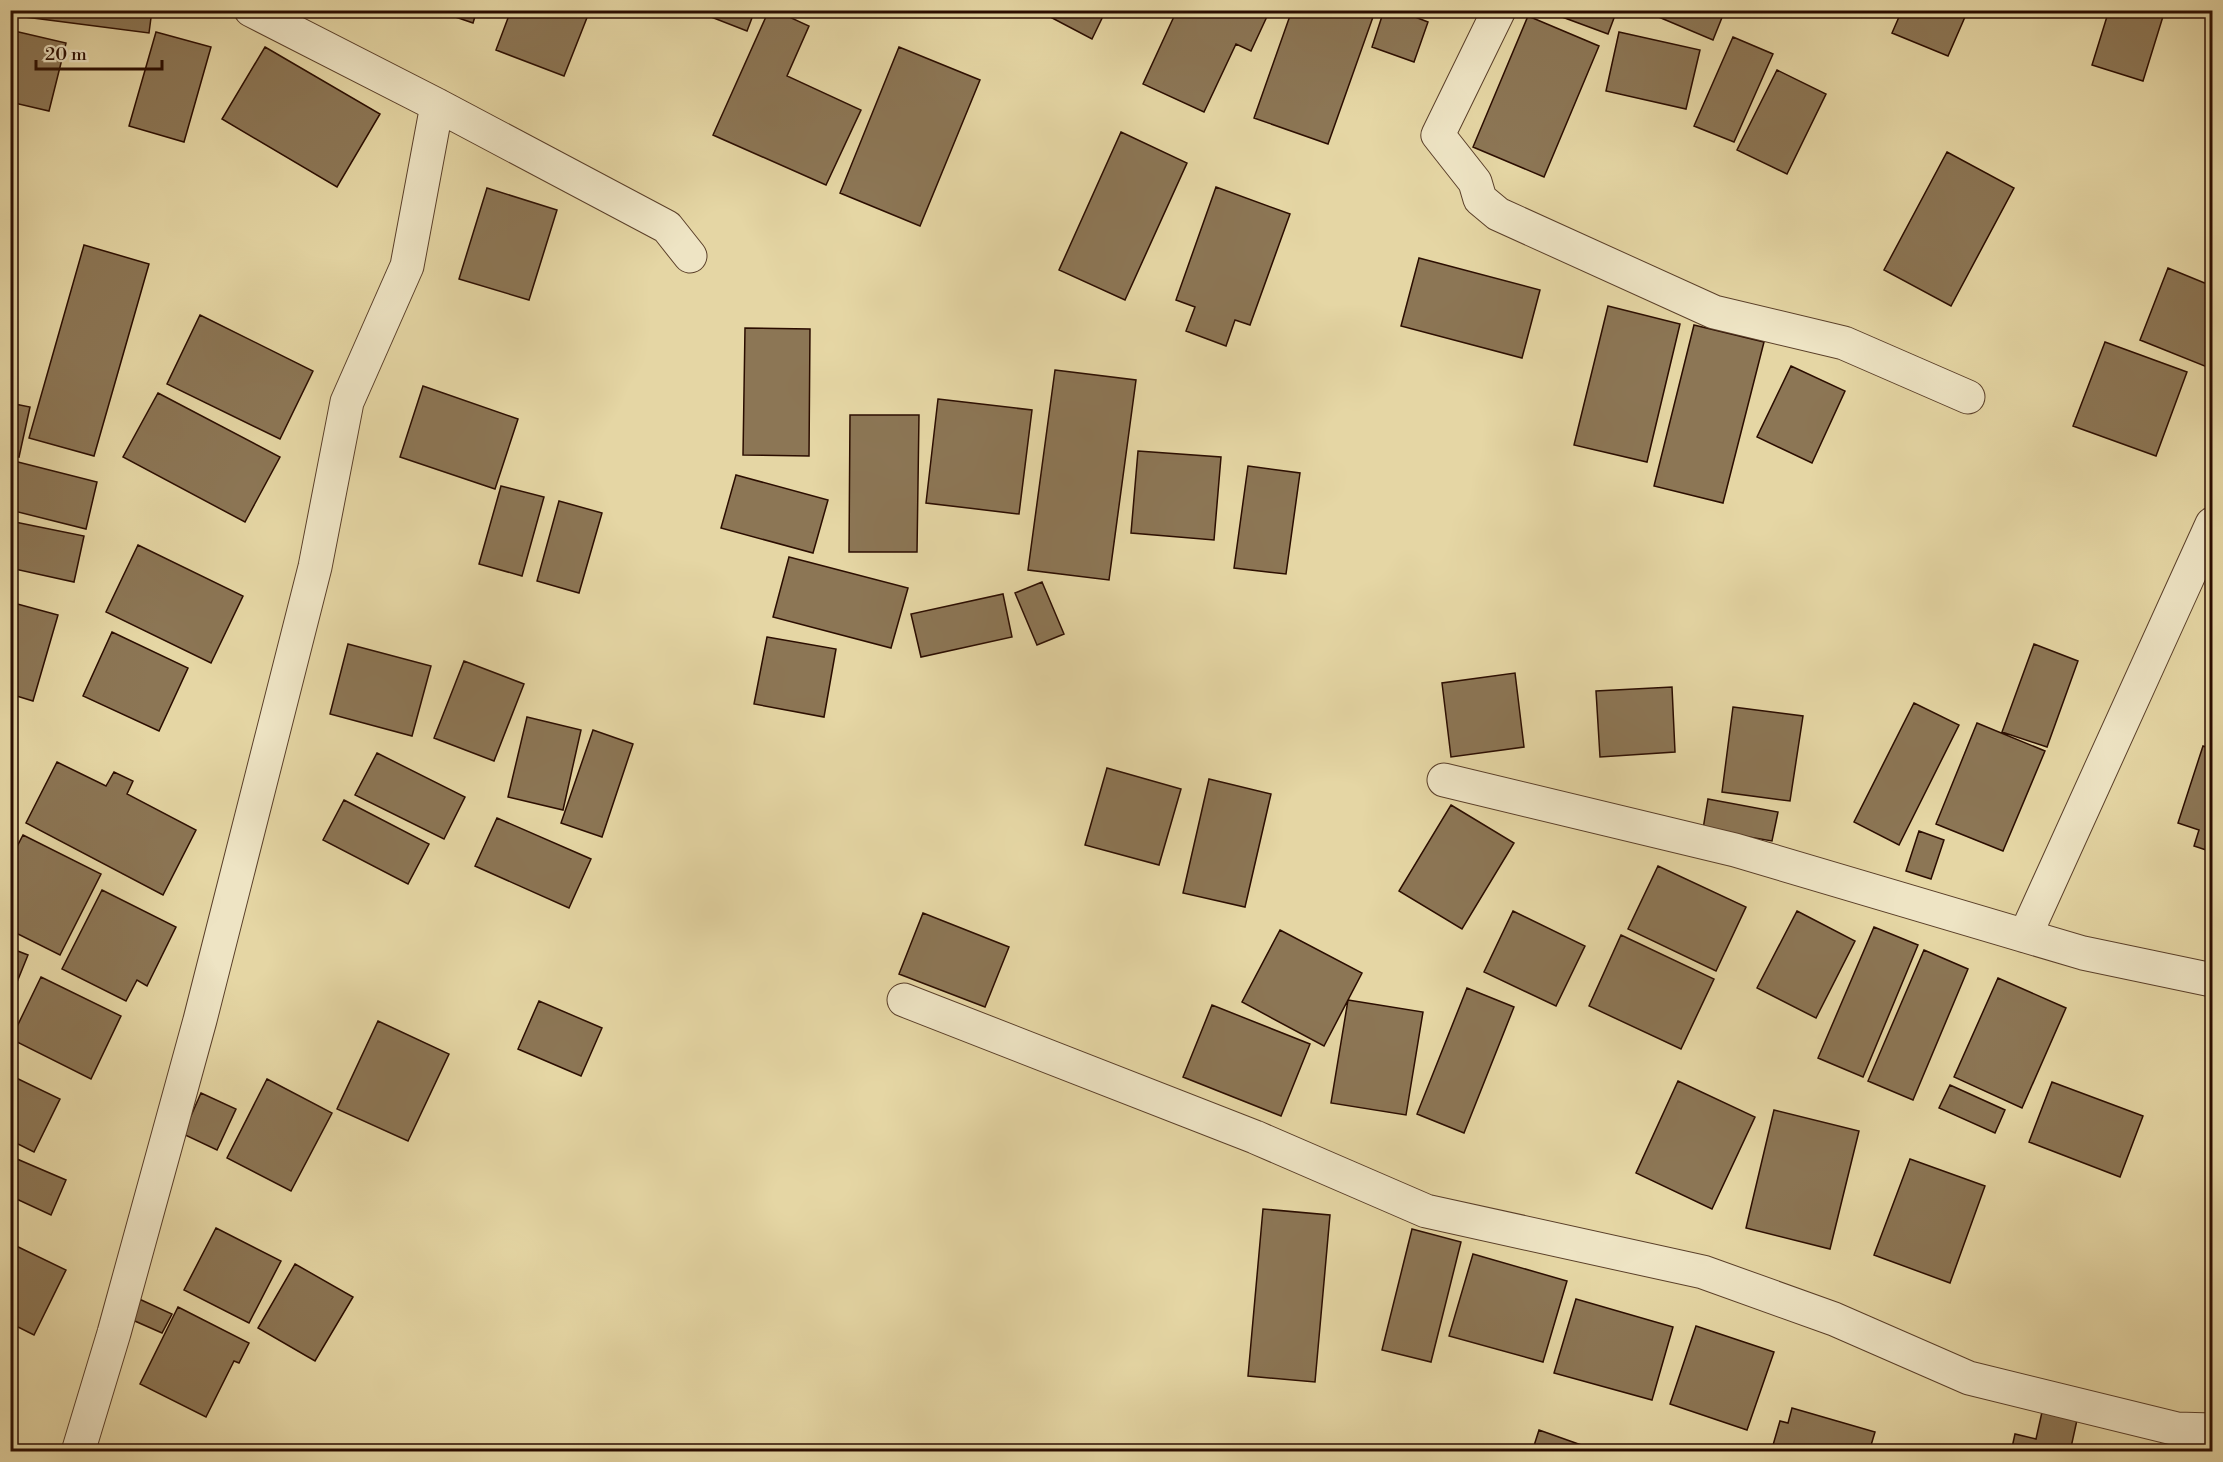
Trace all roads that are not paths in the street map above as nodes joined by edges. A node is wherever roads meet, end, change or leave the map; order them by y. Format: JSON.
{"nodes":[{"id":1,"x":251,"y":10,"type":"edge"},
{"id":2,"x":1499,"y":10,"type":"edge"},
{"id":3,"x":437,"y":105,"type":"junction"},
{"id":4,"x":690,"y":256,"type":"dead end"},
{"id":5,"x":1968,"y":397,"type":"dead end"},
{"id":6,"x":2212,"y":524,"type":"edge"},
{"id":7,"x":1444,"y":780,"type":"dead end"},
{"id":8,"x":2025,"y":936,"type":"junction"},
{"id":9,"x":2212,"y":980,"type":"edge"},
{"id":10,"x":904,"y":1000,"type":"dead end"},
{"id":11,"x":2212,"y":1430,"type":"edge"},
{"id":12,"x":78,"y":1452,"type":"edge"}],
"edges":[{"from":1,"to":3,"type":"street"},
{"from":2,"to":5,"type":"street"},
{"from":3,"to":4,"type":"street"},
{"from":3,"to":12,"type":"street"},
{"from":6,"to":8,"type":"street"},
{"from":7,"to":8,"type":"street"},
{"from":8,"to":9,"type":"street"},
{"from":10,"to":11,"type":"street"}]}
